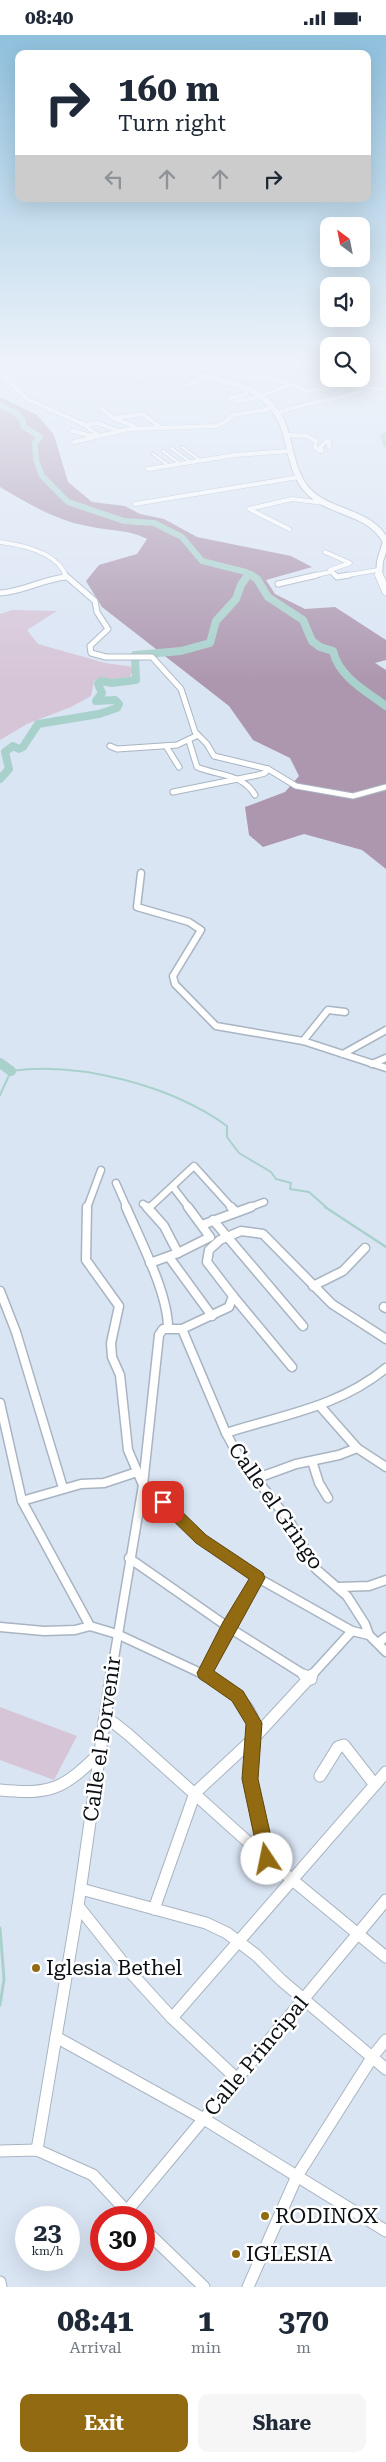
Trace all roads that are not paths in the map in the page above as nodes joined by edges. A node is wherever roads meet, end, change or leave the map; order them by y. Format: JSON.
{"nodes":[{"id":1,"x":297,"y":471,"type":"edge"},
{"id":2,"x":302,"y":471,"type":"edge"},
{"id":3,"x":299,"y":477,"type":"junction"},
{"id":4,"x":324,"y":503,"type":"junction"},
{"id":5,"x":135,"y":504,"type":"dead end"},
{"id":6,"x":290,"y":529,"type":"dead end"},
{"id":7,"x":386,"y":531,"type":"edge"},
{"id":8,"x":0,"y":542,"type":"edge"},
{"id":9,"x":386,"y":542,"type":"edge"},
{"id":10,"x":325,"y":552,"type":"dead end"},
{"id":11,"x":386,"y":560,"type":"edge"},
{"id":12,"x":379,"y":569,"type":"junction"},
{"id":13,"x":330,"y":572,"type":"junction"},
{"id":14,"x":66,"y":577,"type":"junction"},
{"id":15,"x":278,"y":584,"type":"dead end"},
{"id":16,"x":386,"y":584,"type":"edge"},
{"id":17,"x":386,"y":591,"type":"edge"},
{"id":18,"x":0,"y":593,"type":"edge"},
{"id":19,"x":198,"y":735,"type":"junction"},
{"id":20,"x":189,"y":741,"type":"junction"},
{"id":21,"x":110,"y":746,"type":"dead end"},
{"id":22,"x":166,"y":746,"type":"junction"},
{"id":23,"x":179,"y":767,"type":"dead end"},
{"id":24,"x":268,"y":769,"type":"junction"},
{"id":25,"x":240,"y":778,"type":"junction"},
{"id":26,"x":386,"y":787,"type":"edge"},
{"id":27,"x":173,"y":792,"type":"dead end"},
{"id":28,"x":255,"y":795,"type":"dead end"},
{"id":29,"x":141,"y":873,"type":"dead end"},
{"id":30,"x":345,"y":1012,"type":"dead end"},
{"id":31,"x":386,"y":1031,"type":"edge"},
{"id":32,"x":303,"y":1041,"type":"junction"},
{"id":33,"x":343,"y":1054,"type":"junction"},
{"id":34,"x":386,"y":1058,"type":"edge"},
{"id":35,"x":372,"y":1063,"type":"junction"},
{"id":36,"x":386,"y":1068,"type":"edge"},
{"id":37,"x":101,"y":1170,"type":"dead end"},
{"id":38,"x":116,"y":1183,"type":"dead end"},
{"id":39,"x":173,"y":1187,"type":"junction"},
{"id":40,"x":264,"y":1202,"type":"dead end"},
{"id":41,"x":236,"y":1212,"type":"junction"},
{"id":42,"x":213,"y":1220,"type":"junction"},
{"id":43,"x":202,"y":1225,"type":"junction"},
{"id":44,"x":226,"y":1237,"type":"junction"},
{"id":45,"x":365,"y":1248,"type":"dead end"},
{"id":46,"x":178,"y":1253,"type":"junction"},
{"id":47,"x":168,"y":1257,"type":"junction"},
{"id":48,"x":150,"y":1263,"type":"junction"},
{"id":49,"x":313,"y":1285,"type":"junction"},
{"id":50,"x":0,"y":1291,"type":"edge"},
{"id":51,"x":233,"y":1297,"type":"junction"},
{"id":52,"x":212,"y":1316,"type":"junction"},
{"id":53,"x":303,"y":1326,"type":"dead end"},
{"id":54,"x":166,"y":1328,"type":"junction"},
{"id":55,"x":182,"y":1329,"type":"junction"},
{"id":56,"x":386,"y":1339,"type":"edge"},
{"id":57,"x":292,"y":1367,"type":"dead end"},
{"id":58,"x":386,"y":1368,"type":"edge"},
{"id":59,"x":0,"y":1403,"type":"edge"},
{"id":60,"x":320,"y":1406,"type":"junction"},
{"id":61,"x":226,"y":1433,"type":"junction"},
{"id":62,"x":357,"y":1448,"type":"junction"},
{"id":63,"x":312,"y":1461,"type":"junction"},
{"id":64,"x":386,"y":1467,"type":"edge"},
{"id":65,"x":137,"y":1472,"type":"junction"},
{"id":66,"x":256,"y":1479,"type":"junction"},
{"id":67,"x":143,"y":1485,"type":"junction"},
{"id":68,"x":63,"y":1488,"type":"junction"},
{"id":69,"x":328,"y":1498,"type":"dead end"},
{"id":70,"x":22,"y":1501,"type":"junction"},
{"id":71,"x":129,"y":1558,"type":"junction"},
{"id":72,"x":258,"y":1578,"type":"junction"},
{"id":73,"x":386,"y":1580,"type":"edge"},
{"id":74,"x":339,"y":1587,"type":"junction"},
{"id":75,"x":90,"y":1626,"type":"junction"},
{"id":76,"x":0,"y":1627,"type":"edge"},
{"id":77,"x":228,"y":1627,"type":"junction"},
{"id":78,"x":352,"y":1631,"type":"junction"},
{"id":79,"x":117,"y":1634,"type":"junction"},
{"id":80,"x":369,"y":1635,"type":"junction"},
{"id":81,"x":386,"y":1637,"type":"edge"},
{"id":82,"x":378,"y":1643,"type":"junction"},
{"id":83,"x":386,"y":1652,"type":"edge"},
{"id":84,"x":205,"y":1673,"type":"junction"},
{"id":85,"x":310,"y":1679,"type":"junction"},
{"id":86,"x":104,"y":1721,"type":"junction"},
{"id":87,"x":253,"y":1739,"type":"junction"},
{"id":88,"x":100,"y":1753,"type":"junction"},
{"id":89,"x":386,"y":1772,"type":"edge"},
{"id":90,"x":320,"y":1775,"type":"dead end"},
{"id":91,"x":375,"y":1785,"type":"junction"},
{"id":92,"x":0,"y":1790,"type":"edge"},
{"id":93,"x":195,"y":1793,"type":"junction"},
{"id":94,"x":267,"y":1859,"type":"junction"},
{"id":95,"x":291,"y":1879,"type":"junction"},
{"id":96,"x":81,"y":1889,"type":"junction"},
{"id":97,"x":386,"y":1900,"type":"edge"},
{"id":98,"x":78,"y":1906,"type":"junction"},
{"id":99,"x":154,"y":1909,"type":"junction"},
{"id":100,"x":358,"y":1933,"type":"junction"},
{"id":101,"x":238,"y":1941,"type":"junction"},
{"id":102,"x":386,"y":1957,"type":"edge"},
{"id":103,"x":304,"y":1998,"type":"junction"},
{"id":104,"x":172,"y":2017,"type":"junction"},
{"id":105,"x":56,"y":2037,"type":"junction"},
{"id":106,"x":386,"y":2040,"type":"edge"},
{"id":107,"x":373,"y":2056,"type":"junction"},
{"id":108,"x":386,"y":2069,"type":"edge"},
{"id":109,"x":237,"y":2079,"type":"junction"},
{"id":110,"x":204,"y":2119,"type":"junction"},
{"id":111,"x":37,"y":2150,"type":"junction"},
{"id":112,"x":0,"y":2151,"type":"edge"},
{"id":113,"x":298,"y":2176,"type":"junction"},
{"id":114,"x":121,"y":2206,"type":"edge"},
{"id":115,"x":136,"y":2206,"type":"edge"},
{"id":116,"x":386,"y":2231,"type":"edge"},
{"id":117,"x":155,"y":2240,"type":"edge"},
{"id":118,"x":0,"y":2282,"type":"edge"},
{"id":119,"x":1,"y":2287,"type":"edge"},
{"id":120,"x":204,"y":2287,"type":"edge"},
{"id":121,"x":248,"y":2287,"type":"edge"}],
"edges":[{"from":1,"to":3,"type":"main road"},
{"from":2,"to":7,"type":"main road"},
{"from":3,"to":4,"type":"main road"},
{"from":3,"to":5,"type":"street"},
{"from":4,"to":6,"type":"street"},
{"from":4,"to":9,"type":"main road"},
{"from":8,"to":14,"type":"street"},
{"from":9,"to":12,"type":"main road"},
{"from":10,"to":13,"type":"street"},
{"from":11,"to":12,"type":"main road"},
{"from":12,"to":13,"type":"street"},
{"from":12,"to":16,"type":"main road"},
{"from":12,"to":17,"type":"main road"},
{"from":13,"to":15,"type":"street"},
{"from":14,"to":18,"type":"street"},
{"from":14,"to":19,"type":"street"},
{"from":19,"to":20,"type":"street"},
{"from":19,"to":24,"type":"street"},
{"from":20,"to":22,"type":"street"},
{"from":20,"to":25,"type":"street"},
{"from":21,"to":22,"type":"street"},
{"from":22,"to":23,"type":"street"},
{"from":24,"to":25,"type":"street"},
{"from":24,"to":26,"type":"street"},
{"from":25,"to":27,"type":"street"},
{"from":25,"to":28,"type":"street"},
{"from":29,"to":32,"type":"street"},
{"from":30,"to":32,"type":"street"},
{"from":31,"to":33,"type":"street"},
{"from":32,"to":33,"type":"street"},
{"from":33,"to":35,"type":"street"},
{"from":34,"to":35,"type":"street"},
{"from":35,"to":36,"type":"street"},
{"from":37,"to":65,"type":"street"},
{"from":38,"to":48,"type":"street","name":"Calle el Porvenir"},
{"from":39,"to":41,"type":"street"},
{"from":39,"to":43,"type":"street"},
{"from":39,"to":46,"type":"street"},
{"from":40,"to":41,"type":"street"},
{"from":41,"to":42,"type":"street"},
{"from":42,"to":43,"type":"street"},
{"from":42,"to":44,"type":"street"},
{"from":43,"to":46,"type":"street"},
{"from":44,"to":49,"type":"street"},
{"from":44,"to":51,"type":"street"},
{"from":44,"to":53,"type":"street"},
{"from":45,"to":49,"type":"street"},
{"from":46,"to":47,"type":"street"},
{"from":47,"to":48,"type":"street"},
{"from":47,"to":52,"type":"street"},
{"from":48,"to":54,"type":"street","name":"Calle el Porvenir"},
{"from":49,"to":56,"type":"street"},
{"from":50,"to":68,"type":"street"},
{"from":51,"to":52,"type":"street"},
{"from":51,"to":57,"type":"street"},
{"from":52,"to":55,"type":"street"},
{"from":54,"to":55,"type":"street"},
{"from":54,"to":67,"type":"street","name":"Calle el Porvenir"},
{"from":55,"to":61,"type":"street","name":"Calle el Gringo"},
{"from":58,"to":60,"type":"street"},
{"from":59,"to":70,"type":"street"},
{"from":60,"to":61,"type":"street"},
{"from":60,"to":62,"type":"street"},
{"from":61,"to":66,"type":"street","name":"Calle el Gringo"},
{"from":62,"to":63,"type":"street"},
{"from":62,"to":64,"type":"street"},
{"from":63,"to":66,"type":"street"},
{"from":63,"to":69,"type":"street"},
{"from":65,"to":67,"type":"street"},
{"from":65,"to":68,"type":"street"},
{"from":66,"to":74,"type":"street","name":"Calle el Gringo"},
{"from":67,"to":71,"type":"street","name":"Calle el Porvenir"},
{"from":67,"to":72,"type":"street"},
{"from":68,"to":70,"type":"street"},
{"from":70,"to":75,"type":"street"},
{"from":71,"to":77,"type":"street"},
{"from":71,"to":79,"type":"street","name":"Calle el Porvenir"},
{"from":72,"to":77,"type":"street"},
{"from":72,"to":78,"type":"street"},
{"from":73,"to":74,"type":"street"},
{"from":74,"to":80,"type":"street","name":"Calle el Gringo"},
{"from":75,"to":76,"type":"street"},
{"from":75,"to":79,"type":"street"},
{"from":77,"to":84,"type":"street"},
{"from":77,"to":85,"type":"street"},
{"from":78,"to":80,"type":"street"},
{"from":78,"to":85,"type":"street"},
{"from":79,"to":84,"type":"street"},
{"from":79,"to":86,"type":"street","name":"Calle el Porvenir"},
{"from":80,"to":82,"type":"street"},
{"from":81,"to":82,"type":"street"},
{"from":82,"to":83,"type":"street"},
{"from":84,"to":87,"type":"street"},
{"from":85,"to":87,"type":"street"},
{"from":86,"to":88,"type":"street","name":"Calle el Porvenir"},
{"from":86,"to":93,"type":"street"},
{"from":87,"to":93,"type":"street"},
{"from":87,"to":94,"type":"street"},
{"from":88,"to":92,"type":"street"},
{"from":88,"to":96,"type":"street","name":"Calle el Porvenir"},
{"from":89,"to":91,"type":"street"},
{"from":90,"to":91,"type":"street"},
{"from":91,"to":95,"type":"street"},
{"from":93,"to":94,"type":"street"},
{"from":93,"to":99,"type":"street"},
{"from":94,"to":95,"type":"street"},
{"from":95,"to":100,"type":"street"},
{"from":95,"to":101,"type":"street"},
{"from":96,"to":98,"type":"street","name":"Calle el Porvenir"},
{"from":96,"to":99,"type":"street"},
{"from":97,"to":100,"type":"street","name":"Calle Principal"},
{"from":98,"to":104,"type":"street"},
{"from":98,"to":105,"type":"street","name":"Calle el Porvenir"},
{"from":99,"to":101,"type":"street"},
{"from":100,"to":102,"type":"street"},
{"from":100,"to":103,"type":"street","name":"Calle Principal"},
{"from":101,"to":103,"type":"street"},
{"from":101,"to":104,"type":"street"},
{"from":103,"to":107,"type":"street"},
{"from":103,"to":109,"type":"street","name":"Calle Principal"},
{"from":104,"to":109,"type":"street"},
{"from":105,"to":110,"type":"street"},
{"from":105,"to":111,"type":"street","name":"Calle el Porvenir"},
{"from":106,"to":107,"type":"street"},
{"from":107,"to":108,"type":"street"},
{"from":107,"to":113,"type":"street"},
{"from":109,"to":110,"type":"street","name":"Calle Principal"},
{"from":110,"to":113,"type":"street"},
{"from":110,"to":115,"type":"street","name":"Calle Principal"},
{"from":111,"to":112,"type":"street"},
{"from":111,"to":114,"type":"street"},
{"from":113,"to":116,"type":"street"},
{"from":113,"to":121,"type":"street"},
{"from":117,"to":120,"type":"street"},
{"from":118,"to":119,"type":"street"}]}
